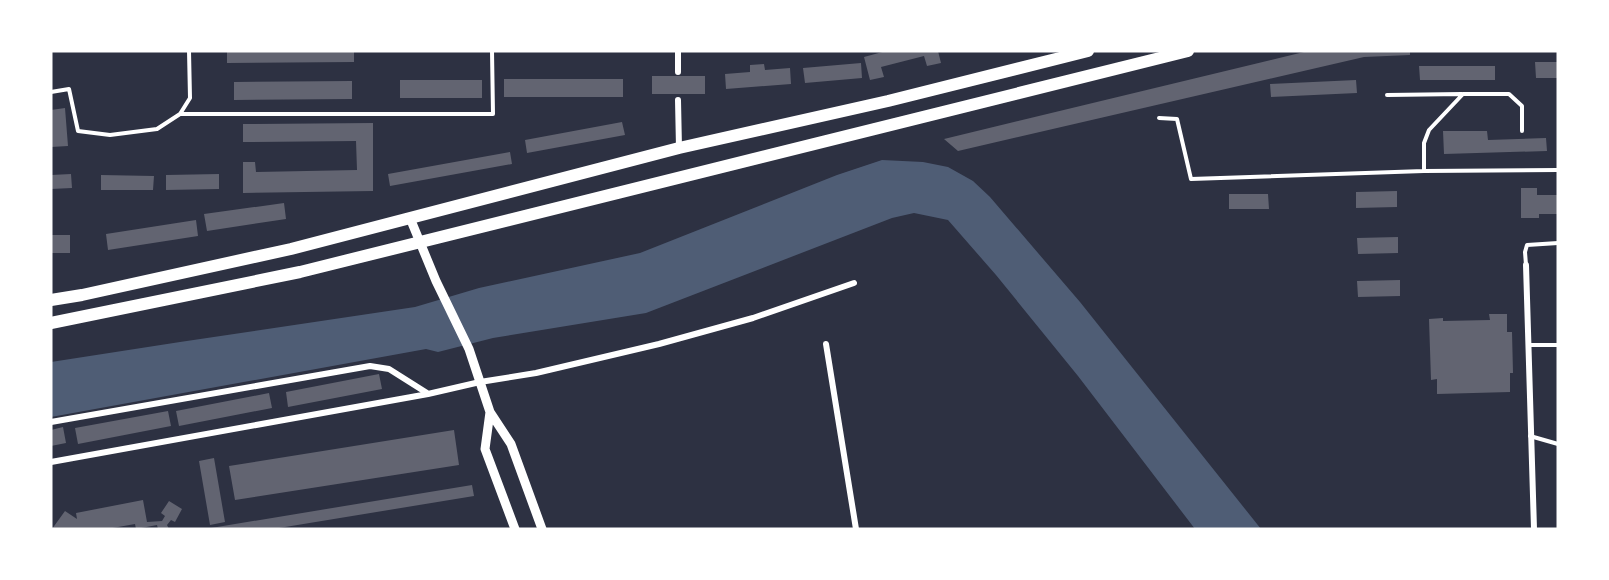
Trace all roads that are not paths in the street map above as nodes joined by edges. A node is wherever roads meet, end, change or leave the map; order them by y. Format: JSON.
{"nodes":[{"id":1,"x":189,"y":51,"type":"edge"},
{"id":2,"x":492,"y":51,"type":"edge"},
{"id":3,"x":678,"y":51,"type":"edge"},
{"id":4,"x":1088,"y":51,"type":"edge"},
{"id":5,"x":1188,"y":51,"type":"edge"},
{"id":6,"x":678,"y":72,"type":"dead end"},
{"id":7,"x":51,"y":92,"type":"edge"},
{"id":8,"x":1463,"y":94,"type":"junction"},
{"id":9,"x":1387,"y":95,"type":"dead end"},
{"id":10,"x":678,"y":100,"type":"dead end"},
{"id":11,"x":180,"y":114,"type":"junction"},
{"id":12,"x":1159,"y":118,"type":"dead end"},
{"id":13,"x":1522,"y":131,"type":"dead end"},
{"id":14,"x":679,"y":148,"type":"junction"},
{"id":15,"x":1558,"y":170,"type":"edge"},
{"id":16,"x":1424,"y":171,"type":"junction"},
{"id":17,"x":410,"y":218,"type":"junction"},
{"id":18,"x":421,"y":242,"type":"junction"},
{"id":19,"x":1558,"y":243,"type":"edge"},
{"id":20,"x":1527,"y":265,"type":"joint"},
{"id":21,"x":854,"y":283,"type":"dead end"},
{"id":22,"x":51,"y":300,"type":"edge"},
{"id":23,"x":51,"y":323,"type":"edge"},
{"id":24,"x":826,"y":344,"type":"dead end"},
{"id":25,"x":1530,"y":345,"type":"junction"},
{"id":26,"x":1558,"y":345,"type":"edge"},
{"id":27,"x":480,"y":382,"type":"junction"},
{"id":28,"x":428,"y":394,"type":"junction"},
{"id":29,"x":490,"y":412,"type":"junction"},
{"id":30,"x":51,"y":422,"type":"edge"},
{"id":31,"x":1530,"y":436,"type":"junction"},
{"id":32,"x":1558,"y":444,"type":"edge"},
{"id":33,"x":51,"y":462,"type":"edge"},
{"id":34,"x":514,"y":529,"type":"edge"},
{"id":35,"x":542,"y":529,"type":"edge"},
{"id":36,"x":856,"y":529,"type":"edge"},
{"id":37,"x":1534,"y":529,"type":"edge"}],
"edges":[{"from":1,"to":11,"type":"lane"},
{"from":2,"to":11,"type":"lane"},
{"from":3,"to":6,"type":"street"},
{"from":4,"to":14,"type":"highway"},
{"from":5,"to":18,"type":"highway"},
{"from":7,"to":11,"type":"lane"},
{"from":8,"to":9,"type":"lane"},
{"from":8,"to":13,"type":"lane"},
{"from":8,"to":16,"type":"lane"},
{"from":10,"to":14,"type":"street"},
{"from":12,"to":16,"type":"lane"},
{"from":14,"to":17,"type":"highway"},
{"from":15,"to":16,"type":"lane"},
{"from":17,"to":18,"type":"main road"},
{"from":17,"to":22,"type":"highway"},
{"from":18,"to":23,"type":"highway"},
{"from":18,"to":27,"type":"main road"},
{"from":19,"to":20,"type":"lane"},
{"from":20,"to":25,"type":"street"},
{"from":21,"to":27,"type":"street"},
{"from":24,"to":36,"type":"street"},
{"from":25,"to":26,"type":"lane"},
{"from":25,"to":31,"type":"street"},
{"from":27,"to":28,"type":"street"},
{"from":27,"to":29,"type":"main road"},
{"from":28,"to":30,"type":"street"},
{"from":28,"to":33,"type":"street"},
{"from":29,"to":34,"type":"main road"},
{"from":29,"to":35,"type":"main road"},
{"from":31,"to":32,"type":"lane"},
{"from":31,"to":37,"type":"street"}]}
